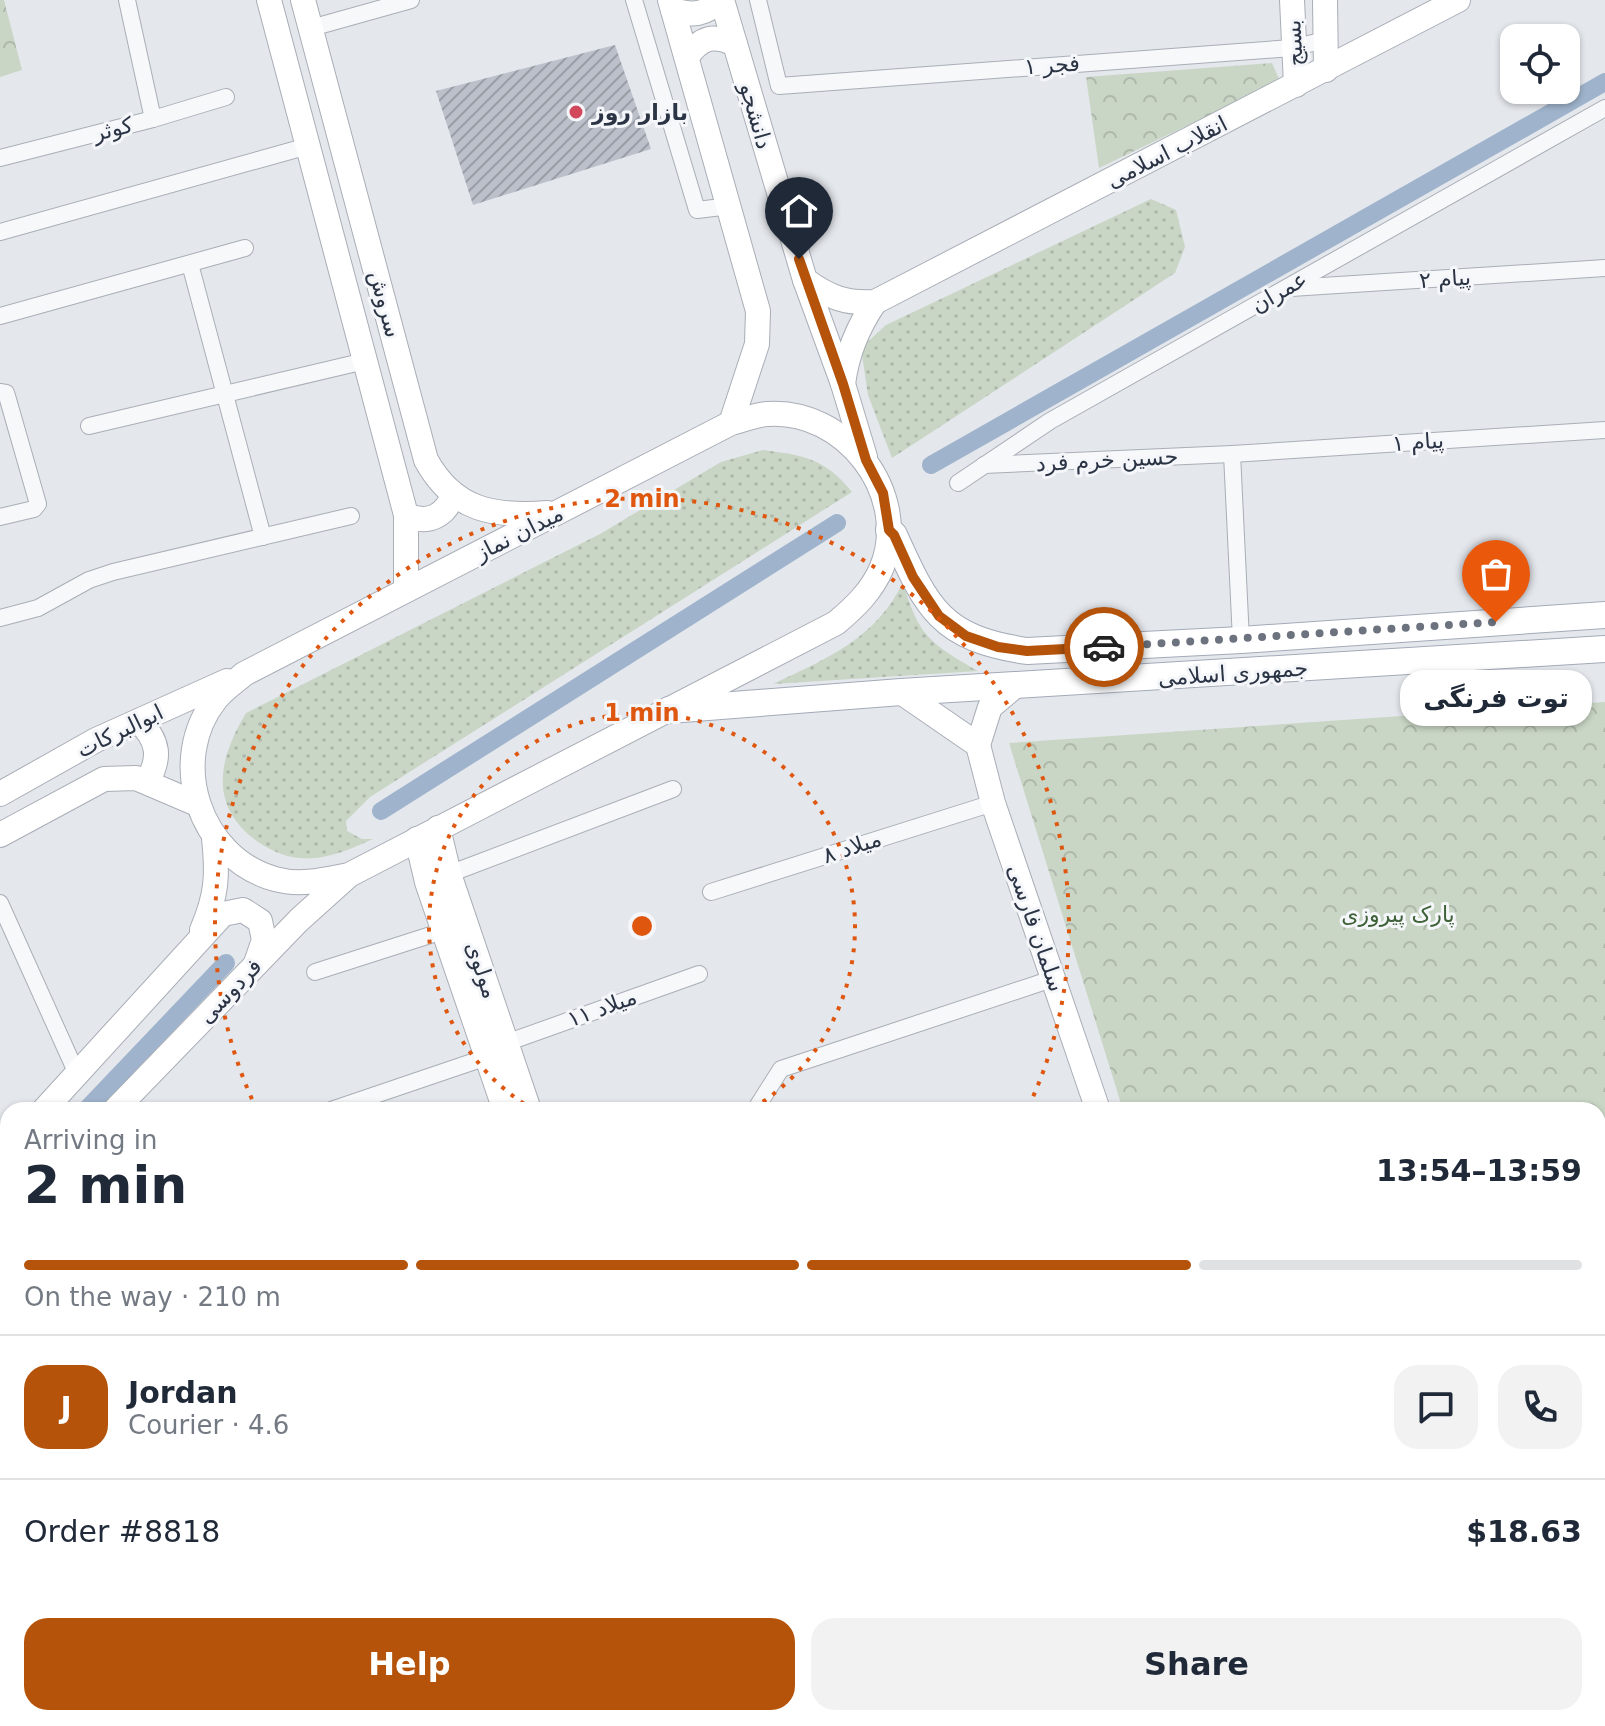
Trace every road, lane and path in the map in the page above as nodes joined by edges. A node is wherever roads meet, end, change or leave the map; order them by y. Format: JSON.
{"nodes":[{"id":1,"x":127,"y":0,"type":"edge"},
{"id":2,"x":269,"y":0,"type":"edge"},
{"id":3,"x":303,"y":0,"type":"edge"},
{"id":4,"x":411,"y":0,"type":"edge"},
{"id":5,"x":634,"y":0,"type":"edge"},
{"id":6,"x":721,"y":0,"type":"edge"},
{"id":7,"x":758,"y":0,"type":"edge"},
{"id":8,"x":1292,"y":0,"type":"edge"},
{"id":9,"x":1325,"y":0,"type":"edge"},
{"id":10,"x":1458,"y":0,"type":"edge"},
{"id":11,"x":672,"y":5,"type":"edge"},
{"id":12,"x":311,"y":28,"type":"junction"},
{"id":13,"x":1325,"y":40,"type":"junction"},
{"id":14,"x":735,"y":44,"type":"junction"},
{"id":15,"x":1292,"y":48,"type":"junction"},
{"id":16,"x":687,"y":57,"type":"junction"},
{"id":17,"x":1326,"y":70,"type":"junction"},
{"id":18,"x":1296,"y":85,"type":"junction"},
{"id":19,"x":226,"y":97,"type":"dead end"},
{"id":20,"x":1605,"y":108,"type":"edge"},
{"id":21,"x":153,"y":119,"type":"junction"},
{"id":22,"x":308,"y":146,"type":"junction"},
{"id":23,"x":0,"y":158,"type":"edge"},
{"id":24,"x":730,"y":206,"type":"junction"},
{"id":25,"x":0,"y":232,"type":"edge"},
{"id":26,"x":245,"y":248,"type":"dead end"},
{"id":27,"x":190,"y":264,"type":"junction"},
{"id":28,"x":1605,"y":268,"type":"edge"},
{"id":29,"x":805,"y":280,"type":"junction"},
{"id":30,"x":1285,"y":289,"type":"junction"},
{"id":31,"x":875,"y":302,"type":"junction"},
{"id":32,"x":0,"y":316,"type":"edge"},
{"id":33,"x":365,"y":361,"type":"junction"},
{"id":34,"x":843,"y":384,"type":"junction"},
{"id":35,"x":0,"y":392,"type":"edge"},
{"id":36,"x":225,"y":394,"type":"junction"},
{"id":37,"x":731,"y":423,"type":"junction"},
{"id":38,"x":89,"y":426,"type":"dead end"},
{"id":39,"x":1605,"y":430,"type":"edge"},
{"id":40,"x":1232,"y":454,"type":"junction"},
{"id":41,"x":866,"y":460,"type":"junction"},
{"id":42,"x":983,"y":465,"type":"junction"},
{"id":43,"x":958,"y":483,"type":"dead end"},
{"id":44,"x":453,"y":494,"type":"junction"},
{"id":45,"x":558,"y":513,"type":"junction"},
{"id":46,"x":406,"y":515,"type":"junction"},
{"id":47,"x":351,"y":516,"type":"dead end"},
{"id":48,"x":0,"y":517,"type":"edge"},
{"id":49,"x":889,"y":530,"type":"junction"},
{"id":50,"x":263,"y":537,"type":"junction"},
{"id":51,"x":406,"y":590,"type":"junction"},
{"id":52,"x":1605,"y":615,"type":"edge"},
{"id":53,"x":0,"y":618,"type":"edge"},
{"id":54,"x":1442,"y":626,"type":"junction"},
{"id":55,"x":1241,"y":640,"type":"junction"},
{"id":56,"x":1605,"y":649,"type":"edge"},
{"id":57,"x":1444,"y":660,"type":"junction"},
{"id":58,"x":244,"y":674,"type":"junction"},
{"id":59,"x":1015,"y":686,"type":"junction"},
{"id":60,"x":901,"y":692,"type":"junction"},
{"id":61,"x":669,"y":710,"type":"junction"},
{"id":62,"x":139,"y":721,"type":"junction"},
{"id":63,"x":978,"y":745,"type":"junction"},
{"id":64,"x":147,"y":782,"type":"junction"},
{"id":65,"x":673,"y":789,"type":"dead end"},
{"id":66,"x":0,"y":794,"type":"edge"},
{"id":67,"x":993,"y":803,"type":"junction"},
{"id":68,"x":197,"y":804,"type":"junction"},
{"id":69,"x":428,"y":834,"type":"junction"},
{"id":70,"x":0,"y":835,"type":"edge"},
{"id":71,"x":214,"y":838,"type":"junction"},
{"id":72,"x":349,"y":875,"type":"junction"},
{"id":73,"x":438,"y":878,"type":"junction"},
{"id":74,"x":711,"y":892,"type":"dead end"},
{"id":75,"x":0,"y":903,"type":"edge"},
{"id":76,"x":443,"y":931,"type":"junction"},
{"id":77,"x":196,"y":943,"type":"junction"},
{"id":78,"x":255,"y":965,"type":"junction"},
{"id":79,"x":315,"y":972,"type":"dead end"},
{"id":80,"x":699,"y":974,"type":"dead end"},
{"id":81,"x":1052,"y":979,"type":"junction"},
{"id":82,"x":496,"y":1050,"type":"junction"},
{"id":83,"x":77,"y":1074,"type":"junction"},
{"id":84,"x":51,"y":1102,"type":"edge"},
{"id":85,"x":123,"y":1102,"type":"edge"},
{"id":86,"x":353,"y":1102,"type":"edge"},
{"id":87,"x":504,"y":1102,"type":"edge"},
{"id":88,"x":525,"y":1102,"type":"edge"},
{"id":89,"x":760,"y":1102,"type":"edge"},
{"id":90,"x":1095,"y":1102,"type":"edge"}],
"edges":[{"from":1,"to":21,"type":"street"},
{"from":2,"to":22,"type":"street","name":"سروش"},
{"from":3,"to":12,"type":"street","name":"سروش"},
{"from":4,"to":12,"type":"street"},
{"from":5,"to":24,"type":"street"},
{"from":6,"to":11,"type":"street"},
{"from":6,"to":14,"type":"street","name":"دانشجو"},
{"from":7,"to":15,"type":"street","name":"فجر ۱"},
{"from":8,"to":15,"type":"street","name":"بسیج"},
{"from":9,"to":13,"type":"street","name":"بسیج"},
{"from":10,"to":17,"type":"street","name":"انقلاب اسلامی"},
{"from":11,"to":16,"type":"street"},
{"from":12,"to":44,"type":"street","name":"سروش"},
{"from":13,"to":15,"type":"street","name":"فجر ۱"},
{"from":13,"to":17,"type":"street","name":"بسیج"},
{"from":14,"to":16,"type":"street"},
{"from":14,"to":29,"type":"street","name":"دانشجو"},
{"from":15,"to":18,"type":"street","name":"بسیج"},
{"from":16,"to":24,"type":"street"},
{"from":17,"to":18,"type":"street","name":"انقلاب اسلامی"},
{"from":18,"to":31,"type":"street","name":"انقلاب اسلامی"},
{"from":19,"to":21,"type":"street","name":"کوثر"},
{"from":20,"to":30,"type":"street","name":"عمران"},
{"from":21,"to":23,"type":"street","name":"کوثر"},
{"from":22,"to":25,"type":"street"},
{"from":22,"to":33,"type":"street","name":"سروش"},
{"from":24,"to":37,"type":"street"},
{"from":26,"to":27,"type":"street"},
{"from":27,"to":32,"type":"street"},
{"from":27,"to":36,"type":"street"},
{"from":28,"to":30,"type":"street","name":"پیام ۲"},
{"from":29,"to":31,"type":"street"},
{"from":29,"to":34,"type":"street","name":"دانشجو"},
{"from":30,"to":42,"type":"street","name":"عمران"},
{"from":31,"to":34,"type":"street"},
{"from":33,"to":36,"type":"street"},
{"from":33,"to":46,"type":"street","name":"سروش"},
{"from":34,"to":41,"type":"street","name":"دانشجو"},
{"from":35,"to":48,"type":"street"},
{"from":36,"to":38,"type":"street"},
{"from":36,"to":50,"type":"street"},
{"from":37,"to":41,"type":"street","name":"میدان نماز"},
{"from":37,"to":45,"type":"street","name":"میدان نماز"},
{"from":39,"to":40,"type":"street","name":"پیام ۱"},
{"from":40,"to":42,"type":"street","name":"حسین خرم فرد"},
{"from":40,"to":55,"type":"street"},
{"from":41,"to":49,"type":"street","name":"میدان نماز"},
{"from":42,"to":43,"type":"street","name":"عمران"},
{"from":44,"to":45,"type":"street","name":"سروش"},
{"from":44,"to":46,"type":"street"},
{"from":45,"to":51,"type":"street","name":"میدان نماز"},
{"from":46,"to":51,"type":"street","name":"سروش"},
{"from":47,"to":50,"type":"street"},
{"from":49,"to":55,"type":"main road","name":"جمهوری اسلامی"},
{"from":49,"to":61,"type":"street","name":"میدان نماز"},
{"from":50,"to":53,"type":"street"},
{"from":51,"to":58,"type":"street","name":"میدان نماز"},
{"from":52,"to":54,"type":"main road","name":"جمهوری اسلامی"},
{"from":54,"to":55,"type":"main road","name":"جمهوری اسلامی"},
{"from":54,"to":57,"type":"main road"},
{"from":56,"to":57,"type":"main road","name":"جمهوری اسلامی"},
{"from":57,"to":59,"type":"main road","name":"جمهوری اسلامی"},
{"from":58,"to":62,"type":"street","name":"ابوالبرکات"},
{"from":58,"to":68,"type":"street","name":"میدان نماز"},
{"from":59,"to":60,"type":"main road","name":"جمهوری اسلامی"},
{"from":59,"to":63,"type":"street"},
{"from":60,"to":61,"type":"main road","name":"جمهوری اسلامی"},
{"from":60,"to":63,"type":"street"},
{"from":61,"to":69,"type":"street","name":"میدان نماز"},
{"from":62,"to":64,"type":"street"},
{"from":62,"to":66,"type":"street","name":"ابوالبرکات"},
{"from":63,"to":67,"type":"street","name":"سلمان فارسی"},
{"from":64,"to":68,"type":"street","name":"ابوالبرکات"},
{"from":64,"to":70,"type":"street","name":"ابوالبرکات"},
{"from":65,"to":73,"type":"street"},
{"from":67,"to":74,"type":"street","name":"میلاد ۸"},
{"from":67,"to":81,"type":"street","name":"سلمان فارسی"},
{"from":68,"to":71,"type":"street","name":"میدان نماز"},
{"from":69,"to":72,"type":"street","name":"میدان نماز"},
{"from":69,"to":73,"type":"street","name":"مولوی"},
{"from":71,"to":72,"type":"street","name":"میدان نماز"},
{"from":71,"to":77,"type":"street"},
{"from":72,"to":78,"type":"street","name":"فردوسی"},
{"from":73,"to":76,"type":"street","name":"مولوی"},
{"from":73,"to":82,"type":"street","name":"مولوی"},
{"from":75,"to":83,"type":"street"},
{"from":76,"to":79,"type":"street"},
{"from":76,"to":82,"type":"street","name":"مولوی"},
{"from":77,"to":78,"type":"street"},
{"from":77,"to":83,"type":"street"},
{"from":78,"to":85,"type":"street","name":"فردوسی"},
{"from":80,"to":82,"type":"street","name":"میلاد ۱۱"},
{"from":81,"to":89,"type":"street"},
{"from":81,"to":90,"type":"street","name":"سلمان فارسی"},
{"from":82,"to":86,"type":"street","name":"میلاد ۱۱"},
{"from":82,"to":87,"type":"street","name":"مولوی"},
{"from":82,"to":88,"type":"street","name":"مولوی"},
{"from":83,"to":84,"type":"street"}]}
